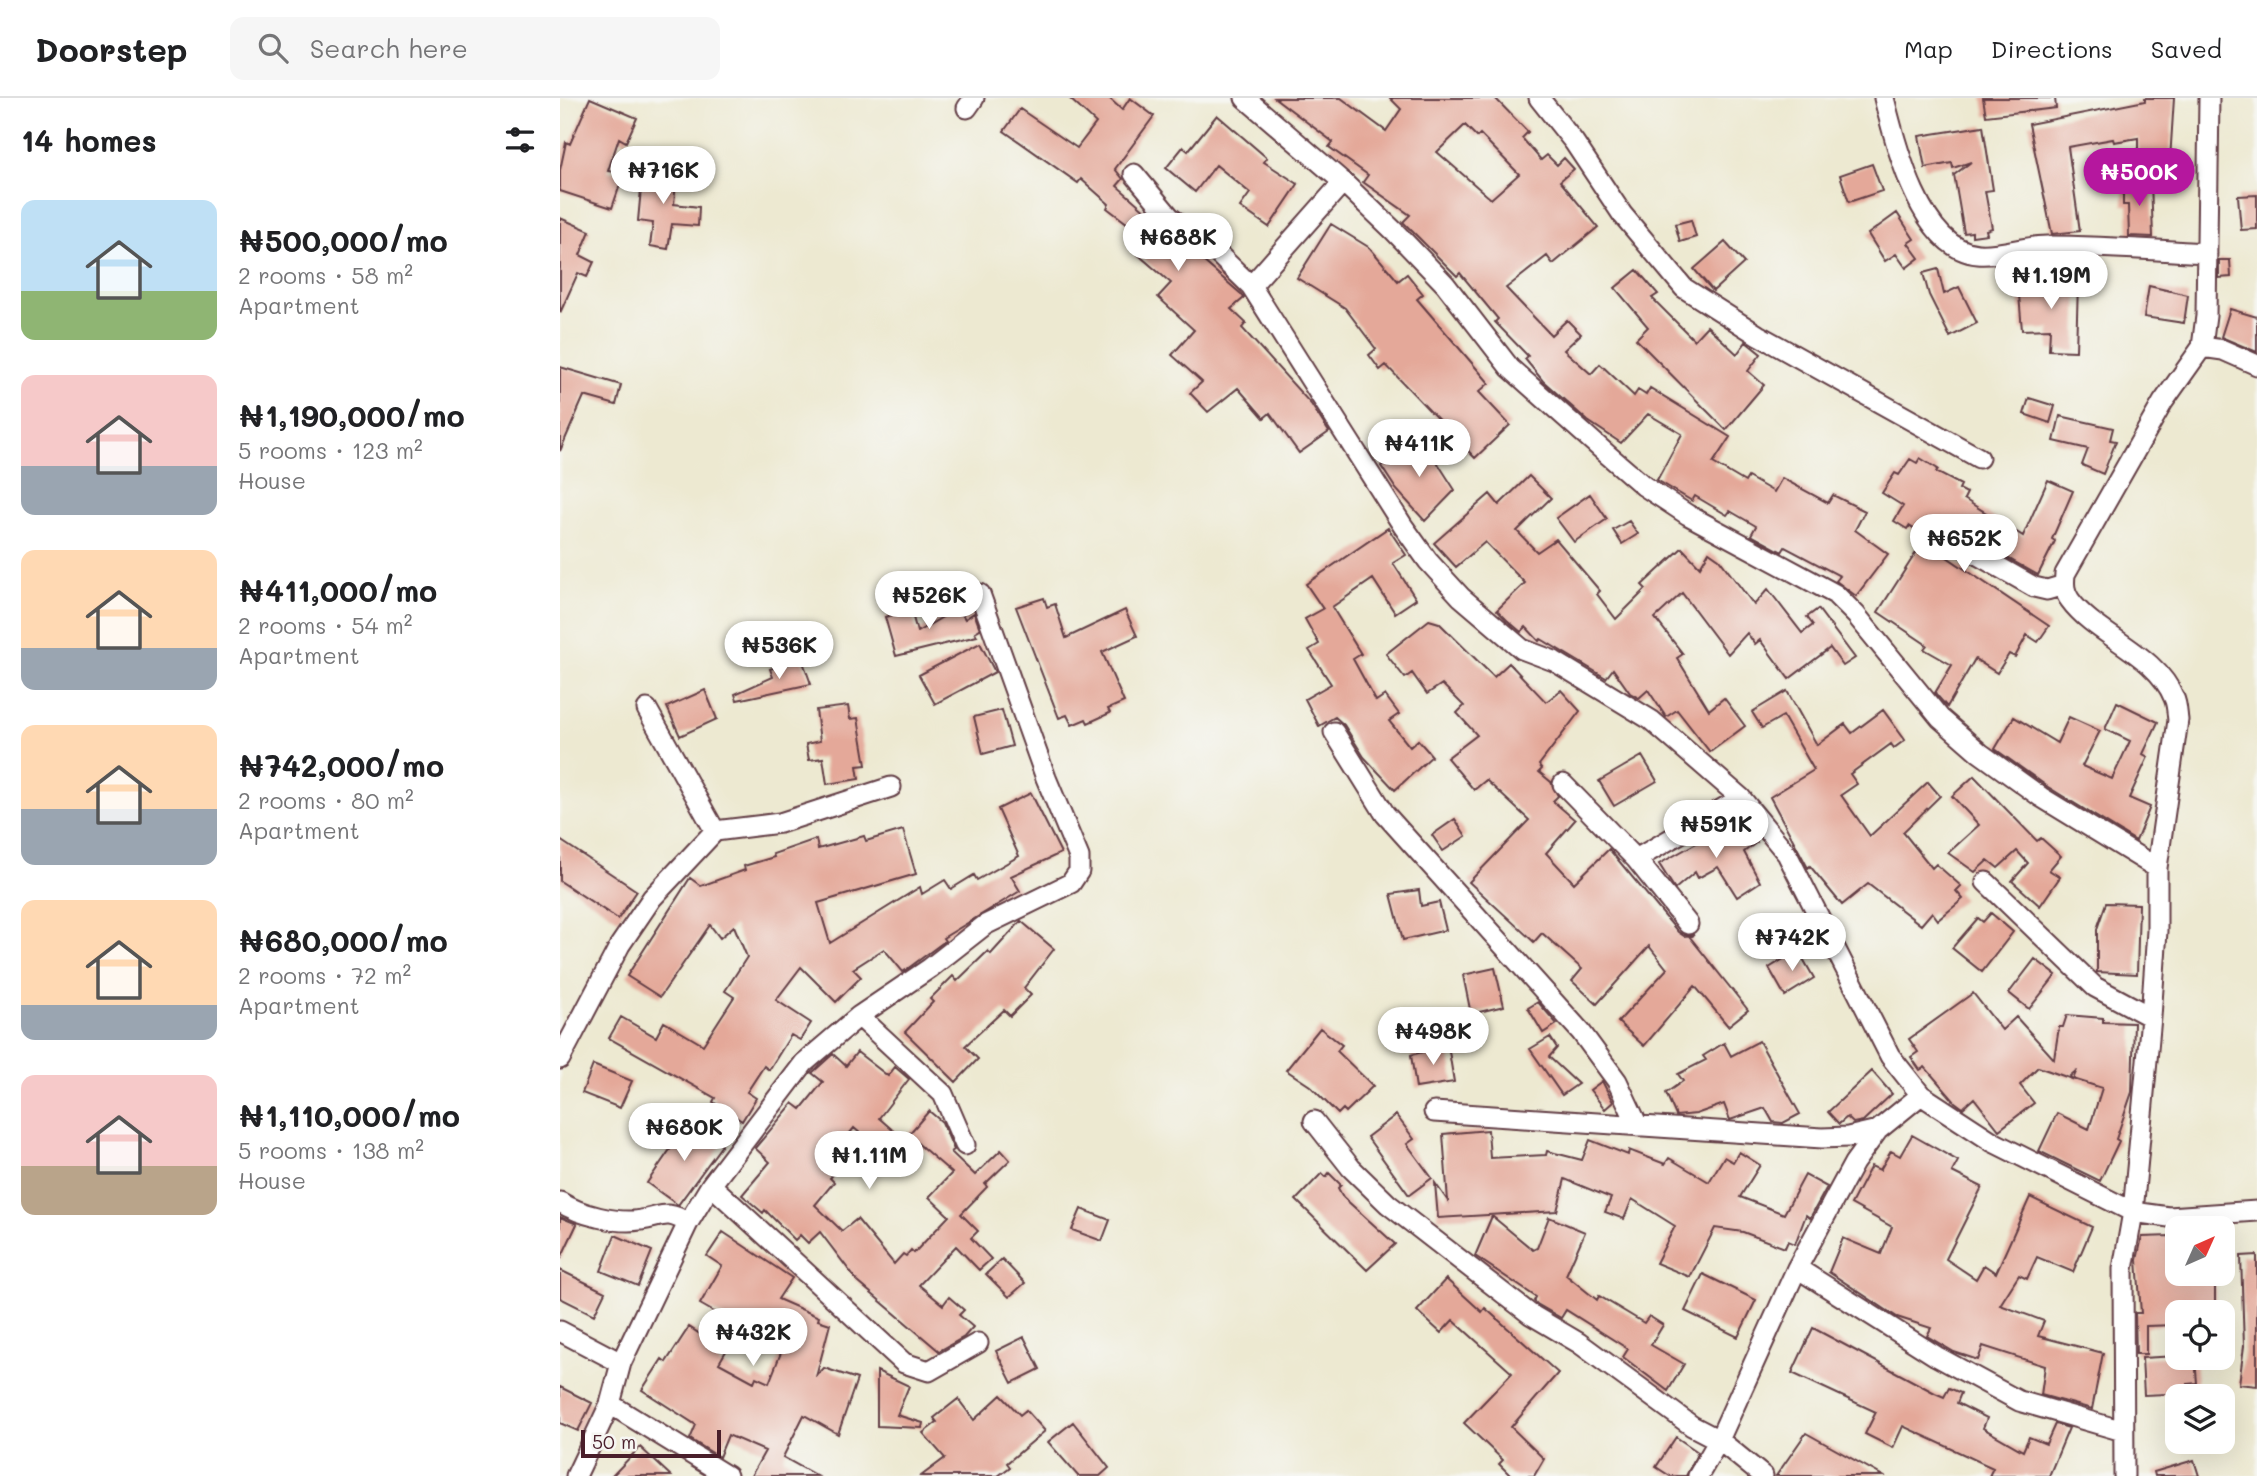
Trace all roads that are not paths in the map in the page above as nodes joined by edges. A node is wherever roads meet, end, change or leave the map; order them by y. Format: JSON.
{"nodes":[{"id":1,"x":1245,"y":98,"type":"edge"},
{"id":2,"x":1539,"y":98,"type":"edge"},
{"id":3,"x":1884,"y":98,"type":"edge"},
{"id":4,"x":2208,"y":98,"type":"edge"},
{"id":5,"x":1134,"y":174,"type":"dead end"},
{"id":6,"x":1343,"y":183,"type":"junction"},
{"id":7,"x":2207,"y":253,"type":"junction"},
{"id":8,"x":1251,"y":286,"type":"junction"},
{"id":9,"x":2202,"y":347,"type":"junction"},
{"id":10,"x":2257,"y":365,"type":"edge"},
{"id":11,"x":1979,"y":458,"type":"dead end"},
{"id":12,"x":1962,"y":546,"type":"dead end"},
{"id":13,"x":2064,"y":585,"type":"junction"},
{"id":14,"x":980,"y":594,"type":"dead end"},
{"id":15,"x":647,"y":709,"type":"dead end"},
{"id":16,"x":1334,"y":732,"type":"dead end"},
{"id":17,"x":1563,"y":784,"type":"dead end"},
{"id":18,"x":891,"y":787,"type":"dead end"},
{"id":19,"x":1741,"y":798,"type":"junction"},
{"id":20,"x":715,"y":831,"type":"junction"},
{"id":21,"x":1636,"y":859,"type":"junction"},
{"id":22,"x":2157,"y":868,"type":"junction"},
{"id":23,"x":1986,"y":882,"type":"dead end"},
{"id":24,"x":1688,"y":924,"type":"dead end"},
{"id":25,"x":859,"y":1016,"type":"junction"},
{"id":26,"x":2151,"y":1017,"type":"junction"},
{"id":27,"x":560,"y":1059,"type":"edge"},
{"id":28,"x":1921,"y":1095,"type":"junction"},
{"id":29,"x":1434,"y":1112,"type":"dead end"},
{"id":30,"x":1314,"y":1121,"type":"dead end"},
{"id":31,"x":1638,"y":1126,"type":"junction"},
{"id":32,"x":1878,"y":1130,"type":"junction"},
{"id":33,"x":965,"y":1145,"type":"dead end"},
{"id":34,"x":711,"y":1185,"type":"junction"},
{"id":35,"x":560,"y":1202,"type":"edge"},
{"id":36,"x":2257,"y":1211,"type":"edge"},
{"id":37,"x":2133,"y":1212,"type":"junction"},
{"id":38,"x":688,"y":1223,"type":"junction"},
{"id":39,"x":1797,"y":1268,"type":"junction"},
{"id":40,"x":560,"y":1331,"type":"edge"},
{"id":41,"x":978,"y":1343,"type":"dead end"},
{"id":42,"x":621,"y":1363,"type":"junction"},
{"id":43,"x":610,"y":1405,"type":"junction"},
{"id":44,"x":2123,"y":1431,"type":"junction"},
{"id":45,"x":1719,"y":1440,"type":"junction"},
{"id":46,"x":576,"y":1476,"type":"edge"},
{"id":47,"x":727,"y":1476,"type":"edge"},
{"id":48,"x":1698,"y":1476,"type":"edge"},
{"id":49,"x":1763,"y":1476,"type":"edge"},
{"id":50,"x":2124,"y":1476,"type":"edge"}],
"edges":[{"from":1,"to":6,"type":"street"},
{"from":2,"to":11,"type":"street"},
{"from":3,"to":7,"type":"street"},
{"from":4,"to":7,"type":"street"},
{"from":5,"to":8,"type":"street"},
{"from":6,"to":8,"type":"street"},
{"from":6,"to":22,"type":"street"},
{"from":7,"to":9,"type":"street"},
{"from":8,"to":19,"type":"street"},
{"from":9,"to":10,"type":"street"},
{"from":9,"to":13,"type":"street"},
{"from":12,"to":13,"type":"street"},
{"from":13,"to":22,"type":"street"},
{"from":14,"to":25,"type":"street"},
{"from":15,"to":20,"type":"street"},
{"from":16,"to":31,"type":"street"},
{"from":17,"to":21,"type":"street"},
{"from":18,"to":20,"type":"street"},
{"from":19,"to":21,"type":"street"},
{"from":19,"to":28,"type":"street"},
{"from":20,"to":27,"type":"street"},
{"from":21,"to":24,"type":"street"},
{"from":22,"to":26,"type":"street"},
{"from":23,"to":26,"type":"street"},
{"from":25,"to":33,"type":"street"},
{"from":25,"to":34,"type":"street"},
{"from":26,"to":37,"type":"street"},
{"from":28,"to":32,"type":"street"},
{"from":28,"to":37,"type":"street"},
{"from":29,"to":31,"type":"street"},
{"from":30,"to":45,"type":"street"},
{"from":31,"to":32,"type":"street"},
{"from":32,"to":39,"type":"street"},
{"from":34,"to":38,"type":"street"},
{"from":34,"to":41,"type":"street"},
{"from":35,"to":38,"type":"street"},
{"from":36,"to":37,"type":"street"},
{"from":37,"to":44,"type":"street"},
{"from":38,"to":42,"type":"street"},
{"from":39,"to":44,"type":"street"},
{"from":39,"to":45,"type":"street"},
{"from":40,"to":42,"type":"street"},
{"from":42,"to":43,"type":"street"},
{"from":43,"to":46,"type":"street"},
{"from":43,"to":47,"type":"street"},
{"from":44,"to":50,"type":"street"},
{"from":45,"to":48,"type":"street"},
{"from":45,"to":49,"type":"street"}]}
